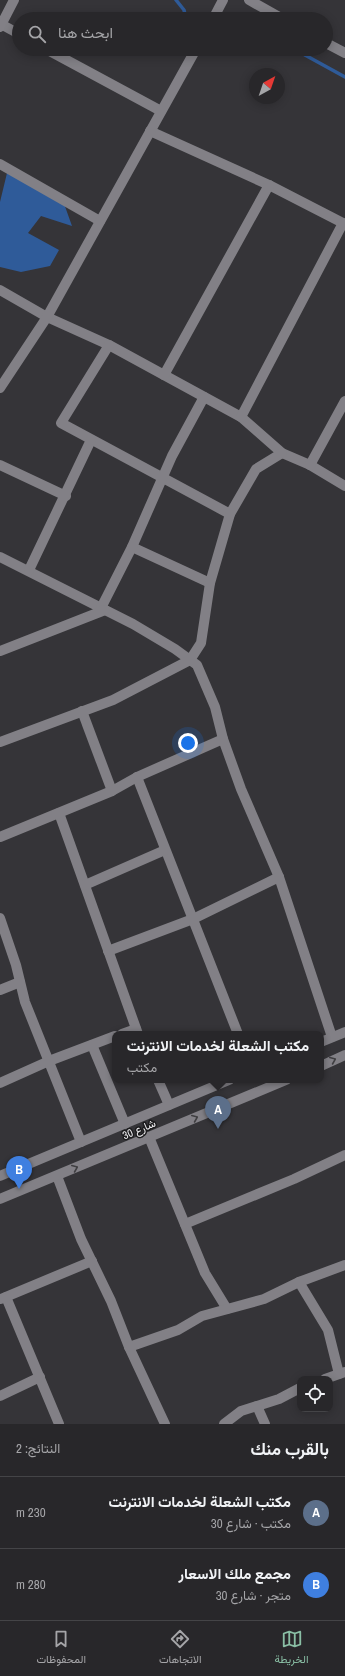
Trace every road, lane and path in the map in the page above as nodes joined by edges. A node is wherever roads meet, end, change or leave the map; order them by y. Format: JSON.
{"nodes":[{"id":1,"x":14,"y":0,"type":"edge"},
{"id":2,"x":223,"y":0,"type":"edge"},
{"id":3,"x":249,"y":0,"type":"edge"},
{"id":4,"x":217,"y":12,"type":"edge"},
{"id":5,"x":270,"y":12,"type":"edge"},
{"id":6,"x":1,"y":26,"type":"edge"},
{"id":7,"x":12,"y":31,"type":"edge"},
{"id":8,"x":333,"y":47,"type":"edge"},
{"id":9,"x":345,"y":54,"type":"edge"},
{"id":10,"x":59,"y":56,"type":"edge"},
{"id":11,"x":192,"y":56,"type":"edge"},
{"id":12,"x":161,"y":111,"type":"junction"},
{"id":13,"x":150,"y":130,"type":"junction"},
{"id":14,"x":0,"y":164,"type":"edge"},
{"id":15,"x":269,"y":185,"type":"junction"},
{"id":16,"x":100,"y":221,"type":"junction"},
{"id":17,"x":344,"y":224,"type":"edge"},
{"id":18,"x":0,"y":290,"type":"edge"},
{"id":19,"x":47,"y":316,"type":"junction"},
{"id":20,"x":109,"y":345,"type":"junction"},
{"id":21,"x":164,"y":375,"type":"junction"},
{"id":22,"x":0,"y":388,"type":"edge"},
{"id":23,"x":204,"y":397,"type":"junction"},
{"id":24,"x":345,"y":402,"type":"edge"},
{"id":25,"x":241,"y":417,"type":"junction"},
{"id":26,"x":91,"y":440,"type":"junction"},
{"id":27,"x":282,"y":452,"type":"junction"},
{"id":28,"x":310,"y":464,"type":"junction"},
{"id":29,"x":0,"y":466,"type":"edge"},
{"id":30,"x":164,"y":477,"type":"junction"},
{"id":31,"x":345,"y":486,"type":"edge"},
{"id":32,"x":66,"y":496,"type":"junction"},
{"id":33,"x":230,"y":514,"type":"junction"},
{"id":34,"x":132,"y":547,"type":"junction"},
{"id":35,"x":0,"y":556,"type":"edge"},
{"id":36,"x":29,"y":570,"type":"junction"},
{"id":37,"x":210,"y":583,"type":"junction"},
{"id":38,"x":103,"y":609,"type":"junction"},
{"id":39,"x":0,"y":651,"type":"edge"},
{"id":40,"x":190,"y":660,"type":"junction"},
{"id":41,"x":82,"y":711,"type":"junction"},
{"id":42,"x":223,"y":739,"type":"junction"},
{"id":43,"x":0,"y":742,"type":"edge"},
{"id":44,"x":137,"y":777,"type":"junction"},
{"id":45,"x":112,"y":791,"type":"junction"},
{"id":46,"x":59,"y":813,"type":"junction"},
{"id":47,"x":0,"y":837,"type":"edge"},
{"id":48,"x":165,"y":850,"type":"junction"},
{"id":49,"x":279,"y":877,"type":"junction"},
{"id":50,"x":85,"y":885,"type":"junction"},
{"id":51,"x":0,"y":918,"type":"edge"},
{"id":52,"x":193,"y":919,"type":"junction"},
{"id":53,"x":108,"y":951,"type":"junction"},
{"id":54,"x":20,"y":982,"type":"junction"},
{"id":55,"x":0,"y":990,"type":"edge"},
{"id":56,"x":137,"y":1031,"type":"edge"},
{"id":57,"x":237,"y":1031,"type":"edge"},
{"id":58,"x":345,"y":1032,"type":"edge"},
{"id":59,"x":112,"y":1037,"type":"edge"},
{"id":60,"x":332,"y":1037,"type":"junction"},
{"id":61,"x":324,"y":1041,"type":"edge"},
{"id":62,"x":92,"y":1045,"type":"junction"},
{"id":63,"x":345,"y":1056,"type":"edge"},
{"id":64,"x":49,"y":1061,"type":"junction"},
{"id":65,"x":324,"y":1065,"type":"edge"},
{"id":66,"x":0,"y":1082,"type":"edge"},
{"id":67,"x":159,"y":1083,"type":"edge"},
{"id":68,"x":222,"y":1083,"type":"edge"},
{"id":69,"x":279,"y":1083,"type":"edge"},
{"id":70,"x":169,"y":1105,"type":"junction"},
{"id":71,"x":125,"y":1124,"type":"junction"},
{"id":72,"x":149,"y":1137,"type":"junction"},
{"id":73,"x":81,"y":1142,"type":"junction"},
{"id":74,"x":345,"y":1155,"type":"edge"},
{"id":75,"x":0,"y":1176,"type":"edge"},
{"id":76,"x":57,"y":1176,"type":"junction"},
{"id":77,"x":0,"y":1199,"type":"edge"},
{"id":78,"x":185,"y":1224,"type":"junction"},
{"id":79,"x":92,"y":1261,"type":"junction"},
{"id":80,"x":345,"y":1265,"type":"edge"},
{"id":81,"x":299,"y":1282,"type":"junction"},
{"id":82,"x":3,"y":1298,"type":"edge"},
{"id":83,"x":226,"y":1309,"type":"junction"},
{"id":84,"x":129,"y":1347,"type":"junction"},
{"id":85,"x":342,"y":1373,"type":"edge"},
{"id":86,"x":40,"y":1377,"type":"junction"},
{"id":87,"x":297,"y":1389,"type":"edge"},
{"id":88,"x":0,"y":1396,"type":"edge"},
{"id":89,"x":257,"y":1406,"type":"junction"},
{"id":90,"x":59,"y":1424,"type":"edge"},
{"id":91,"x":165,"y":1424,"type":"edge"},
{"id":92,"x":224,"y":1424,"type":"edge"},
{"id":93,"x":265,"y":1424,"type":"edge"}],
"edges":[{"from":1,"to":6,"type":"street"},
{"from":2,"to":4,"type":"street"},
{"from":3,"to":5,"type":"street"},
{"from":6,"to":7,"type":"street"},
{"from":8,"to":9,"type":"street"},
{"from":10,"to":12,"type":"street"},
{"from":11,"to":12,"type":"street"},
{"from":12,"to":13,"type":"street"},
{"from":13,"to":15,"type":"street"},
{"from":13,"to":16,"type":"street"},
{"from":14,"to":16,"type":"street"},
{"from":15,"to":17,"type":"street"},
{"from":15,"to":21,"type":"street"},
{"from":16,"to":19,"type":"street"},
{"from":17,"to":25,"type":"street"},
{"from":18,"to":19,"type":"street"},
{"from":19,"to":20,"type":"street"},
{"from":19,"to":22,"type":"street"},
{"from":20,"to":21,"type":"street"},
{"from":20,"to":26,"type":"street"},
{"from":21,"to":23,"type":"street"},
{"from":23,"to":25,"type":"street"},
{"from":23,"to":30,"type":"street"},
{"from":24,"to":28,"type":"street"},
{"from":25,"to":27,"type":"street"},
{"from":26,"to":30,"type":"street"},
{"from":26,"to":32,"type":"street"},
{"from":27,"to":28,"type":"street"},
{"from":27,"to":33,"type":"street"},
{"from":28,"to":31,"type":"street"},
{"from":29,"to":32,"type":"street"},
{"from":30,"to":33,"type":"street"},
{"from":30,"to":34,"type":"street"},
{"from":32,"to":36,"type":"street"},
{"from":33,"to":37,"type":"street"},
{"from":34,"to":37,"type":"street"},
{"from":34,"to":38,"type":"street"},
{"from":35,"to":36,"type":"street"},
{"from":36,"to":38,"type":"street"},
{"from":37,"to":40,"type":"street"},
{"from":38,"to":39,"type":"street"},
{"from":38,"to":40,"type":"street"},
{"from":40,"to":41,"type":"street"},
{"from":40,"to":42,"type":"street"},
{"from":41,"to":43,"type":"street"},
{"from":41,"to":45,"type":"street"},
{"from":42,"to":44,"type":"street"},
{"from":42,"to":49,"type":"street"},
{"from":44,"to":45,"type":"street"},
{"from":44,"to":48,"type":"street"},
{"from":45,"to":46,"type":"street"},
{"from":46,"to":47,"type":"street"},
{"from":46,"to":50,"type":"street"},
{"from":48,"to":50,"type":"street"},
{"from":48,"to":52,"type":"street"},
{"from":49,"to":52,"type":"street"},
{"from":49,"to":60,"type":"street"},
{"from":50,"to":53,"type":"street"},
{"from":51,"to":54,"type":"street"},
{"from":52,"to":53,"type":"street"},
{"from":52,"to":57,"type":"street"},
{"from":53,"to":56,"type":"street"},
{"from":54,"to":55,"type":"street"},
{"from":54,"to":64,"type":"street"},
{"from":58,"to":60,"type":"street"},
{"from":59,"to":62,"type":"street"},
{"from":60,"to":61,"type":"street"},
{"from":62,"to":64,"type":"street"},
{"from":62,"to":71,"type":"street"},
{"from":65,"to":63,"type":"street","one_way":true},
{"from":64,"to":66,"type":"street"},
{"from":64,"to":73,"type":"street"},
{"from":67,"to":70,"type":"street"},
{"from":68,"to":70,"type":"street","name":"شارع 30"},
{"from":72,"to":69,"type":"street","name":"شارع 30","one_way":true},
{"from":70,"to":71,"type":"street","name":"شارع 30"},
{"from":71,"to":73,"type":"street","name":"شارع 30"},
{"from":76,"to":72,"type":"street","name":"شارع 30","one_way":true},
{"from":72,"to":78,"type":"street"},
{"from":73,"to":75,"type":"street","name":"شارع 30"},
{"from":74,"to":78,"type":"street"},
{"from":76,"to":77,"type":"street","name":"شارع 30"},
{"from":76,"to":79,"type":"street"},
{"from":78,"to":83,"type":"street"},
{"from":79,"to":82,"type":"street"},
{"from":79,"to":84,"type":"street"},
{"from":80,"to":81,"type":"street"},
{"from":81,"to":83,"type":"street"},
{"from":81,"to":85,"type":"street"},
{"from":82,"to":86,"type":"street"},
{"from":83,"to":84,"type":"street"},
{"from":84,"to":91,"type":"street"},
{"from":86,"to":88,"type":"street"},
{"from":86,"to":90,"type":"street"},
{"from":87,"to":89,"type":"street"},
{"from":89,"to":92,"type":"street"},
{"from":89,"to":93,"type":"street"}]}
